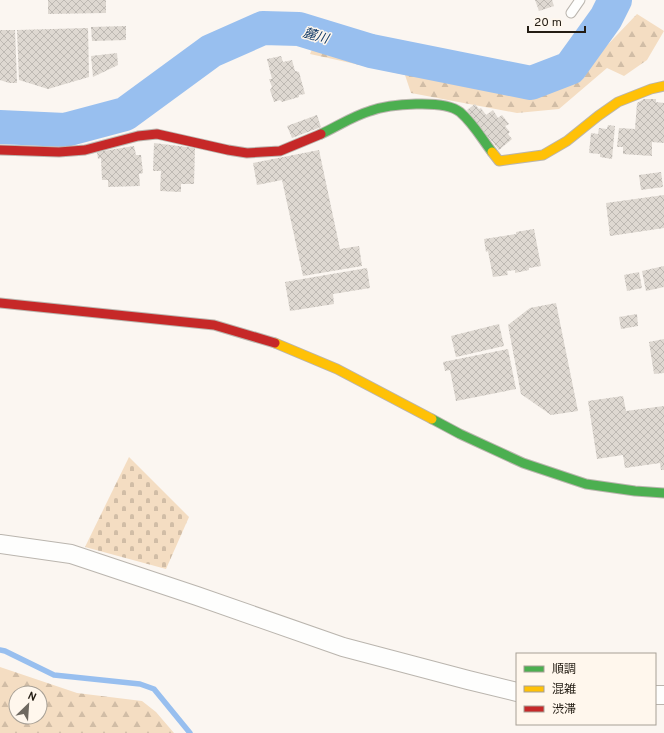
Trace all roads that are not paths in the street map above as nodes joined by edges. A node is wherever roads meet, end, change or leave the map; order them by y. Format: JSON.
{"nodes":[{"id":1,"x":580,"y":0,"type":"edge"},
{"id":2,"x":571,"y":13,"type":"dead end"},
{"id":3,"x":664,"y":86,"type":"edge"},
{"id":4,"x":0,"y":150,"type":"edge"},
{"id":5,"x":0,"y":303,"type":"edge"},
{"id":6,"x":664,"y":493,"type":"edge"},
{"id":7,"x":0,"y":544,"type":"edge"},
{"id":8,"x":516,"y":692,"type":"edge"}],
"edges":[{"from":1,"to":2,"type":"lane"},
{"from":3,"to":4,"type":"street"},
{"from":5,"to":6,"type":"street"},
{"from":7,"to":8,"type":"street"}]}
